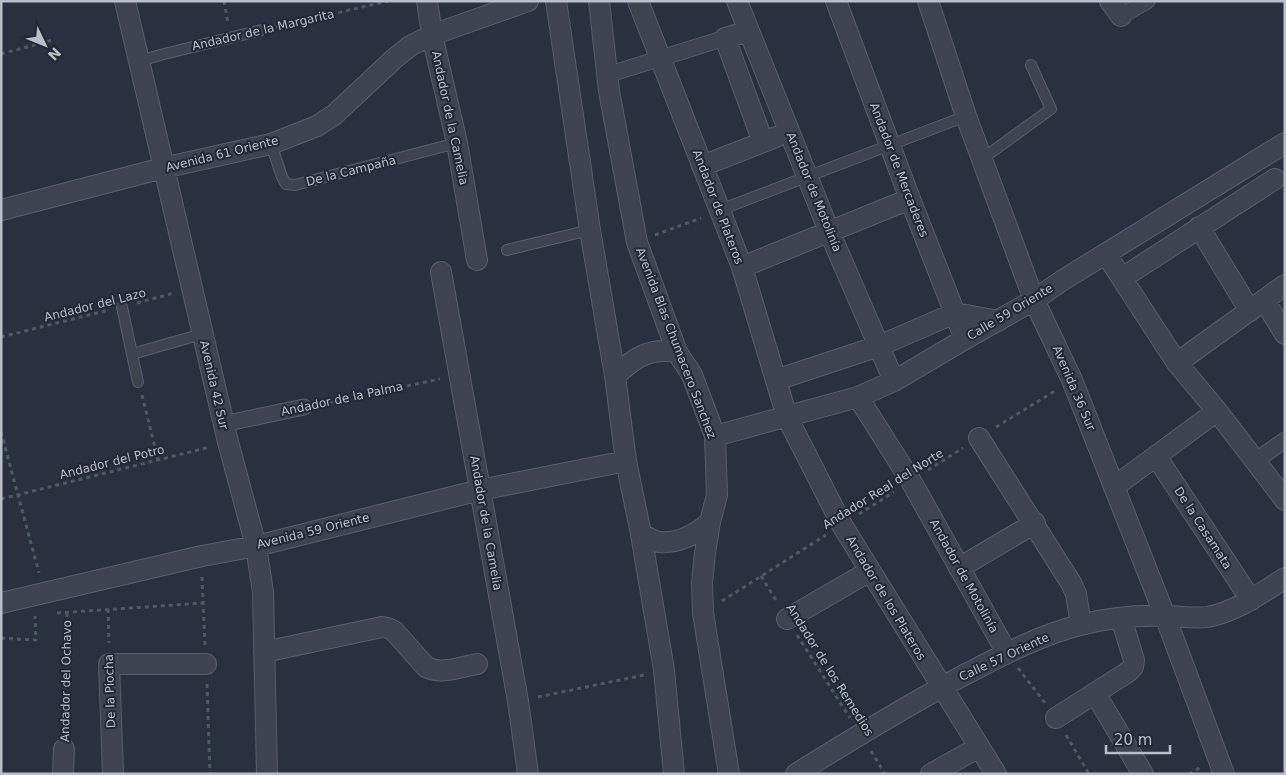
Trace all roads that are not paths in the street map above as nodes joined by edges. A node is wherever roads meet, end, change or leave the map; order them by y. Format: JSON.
{"nodes":[{"id":1,"x":125,"y":1,"type":"edge"},
{"id":2,"x":427,"y":1,"type":"edge"},
{"id":3,"x":528,"y":1,"type":"edge"},
{"id":4,"x":556,"y":1,"type":"edge"},
{"id":5,"x":599,"y":1,"type":"edge"},
{"id":6,"x":638,"y":1,"type":"edge"},
{"id":7,"x":737,"y":1,"type":"edge"},
{"id":8,"x":836,"y":1,"type":"edge"},
{"id":9,"x":928,"y":1,"type":"edge"},
{"id":10,"x":1147,"y":1,"type":"edge"},
{"id":11,"x":1116,"y":9,"type":"edge"},
{"id":12,"x":262,"y":30,"type":"road end"},
{"id":13,"x":749,"y":31,"type":"junction"},
{"id":14,"x":432,"y":35,"type":"junction"},
{"id":15,"x":725,"y":38,"type":"junction"},
{"id":16,"x":660,"y":58,"type":"junction"},
{"id":17,"x":139,"y":61,"type":"junction"},
{"id":18,"x":1031,"y":65,"type":"dead end"},
{"id":19,"x":607,"y":74,"type":"junction"},
{"id":20,"x":966,"y":116,"type":"junction"},
{"id":21,"x":789,"y":132,"type":"junction"},
{"id":22,"x":763,"y":142,"type":"junction"},
{"id":23,"x":457,"y":143,"type":"junction"},
{"id":24,"x":1285,"y":143,"type":"edge"},
{"id":25,"x":271,"y":144,"type":"junction"},
{"id":26,"x":890,"y":145,"type":"junction"},
{"id":27,"x":1261,"y":158,"type":"junction"},
{"id":28,"x":982,"y":159,"type":"junction"},
{"id":29,"x":702,"y":166,"type":"junction"},
{"id":30,"x":163,"y":168,"type":"junction"},
{"id":31,"x":807,"y":177,"type":"junction"},
{"id":32,"x":1280,"y":186,"type":"edge"},
{"id":33,"x":910,"y":199,"type":"junction"},
{"id":34,"x":1,"y":210,"type":"edge"},
{"id":35,"x":720,"y":210,"type":"junction"},
{"id":36,"x":1199,"y":227,"type":"junction"},
{"id":37,"x":590,"y":230,"type":"junction"},
{"id":38,"x":829,"y":231,"type":"junction"},
{"id":39,"x":507,"y":250,"type":"dead end"},
{"id":40,"x":1106,"y":254,"type":"junction"},
{"id":41,"x":476,"y":260,"type":"dead end"},
{"id":42,"x":742,"y":267,"type":"junction"},
{"id":43,"x":441,"y":272,"type":"dead end"},
{"id":44,"x":1122,"y":278,"type":"junction"},
{"id":45,"x":1285,"y":285,"type":"edge"},
{"id":46,"x":1034,"y":300,"type":"junction"},
{"id":47,"x":1257,"y":306,"type":"junction"},
{"id":48,"x":122,"y":307,"type":"road end"},
{"id":49,"x":955,"y":313,"type":"junction"},
{"id":50,"x":998,"y":321,"type":"junction"},
{"id":51,"x":202,"y":334,"type":"junction"},
{"id":52,"x":1285,"y":334,"type":"edge"},
{"id":53,"x":965,"y":339,"type":"junction"},
{"id":54,"x":879,"y":346,"type":"junction"},
{"id":55,"x":677,"y":352,"type":"junction"},
{"id":56,"x":132,"y":354,"type":"junction"},
{"id":57,"x":1177,"y":363,"type":"junction"},
{"id":58,"x":615,"y":376,"type":"junction"},
{"id":59,"x":776,"y":380,"type":"junction"},
{"id":60,"x":894,"y":381,"type":"junction"},
{"id":61,"x":138,"y":382,"type":"road end"},
{"id":62,"x":858,"y":397,"type":"junction"},
{"id":63,"x":304,"y":407,"type":"road end"},
{"id":64,"x":1218,"y":411,"type":"junction"},
{"id":65,"x":787,"y":417,"type":"junction"},
{"id":66,"x":225,"y":433,"type":"junction"},
{"id":67,"x":715,"y":436,"type":"junction"},
{"id":68,"x":980,"y":438,"type":"road end"},
{"id":69,"x":1285,"y":440,"type":"edge"},
{"id":70,"x":1156,"y":456,"type":"junction"},
{"id":71,"x":626,"y":461,"type":"junction"},
{"id":72,"x":1255,"y":461,"type":"junction"},
{"id":73,"x":1114,"y":486,"type":"junction"},
{"id":74,"x":480,"y":490,"type":"junction"},
{"id":75,"x":1285,"y":500,"type":"edge"},
{"id":76,"x":710,"y":522,"type":"junction"},
{"id":77,"x":1035,"y":523,"type":"junction"},
{"id":78,"x":641,"y":534,"type":"junction"},
{"id":79,"x":256,"y":546,"type":"junction"},
{"id":80,"x":959,"y":568,"type":"junction"},
{"id":81,"x":870,"y":571,"type":"junction"},
{"id":82,"x":1285,"y":578,"type":"edge"},
{"id":83,"x":1251,"y":600,"type":"junction"},
{"id":84,"x":1,"y":603,"type":"edge"},
{"id":85,"x":1165,"y":616,"type":"junction"},
{"id":86,"x":1121,"y":618,"type":"junction"},
{"id":87,"x":787,"y":619,"type":"road end"},
{"id":88,"x":1081,"y":625,"type":"junction"},
{"id":89,"x":264,"y":652,"type":"junction"},
{"id":90,"x":1007,"y":653,"type":"junction"},
{"id":91,"x":206,"y":664,"type":"dead end"},
{"id":92,"x":477,"y":664,"type":"dead end"},
{"id":93,"x":941,"y":687,"type":"junction"},
{"id":94,"x":1095,"y":693,"type":"junction"},
{"id":95,"x":1056,"y":718,"type":"dead end"},
{"id":96,"x":979,"y":747,"type":"junction"},
{"id":97,"x":64,"y":749,"type":"road end"},
{"id":98,"x":63,"y":774,"type":"edge"},
{"id":99,"x":113,"y":774,"type":"edge"},
{"id":100,"x":267,"y":774,"type":"edge"},
{"id":101,"x":528,"y":774,"type":"edge"},
{"id":102,"x":674,"y":774,"type":"edge"},
{"id":103,"x":729,"y":774,"type":"edge"},
{"id":104,"x":796,"y":774,"type":"edge"},
{"id":105,"x":931,"y":774,"type":"edge"},
{"id":106,"x":996,"y":774,"type":"edge"},
{"id":107,"x":1144,"y":774,"type":"edge"},
{"id":108,"x":1224,"y":774,"type":"edge"}],
"edges":[{"from":1,"to":17,"type":"street","name":"Avenida 42 Sur"},
{"from":2,"to":14,"type":"street"},
{"from":3,"to":14,"type":"street","name":"Avenida 61 Oriente"},
{"from":4,"to":37,"type":"street"},
{"from":5,"to":19,"type":"street","name":"Avenida Blas Chumacero Sanchez"},
{"from":6,"to":16,"type":"street","name":"Andador de Plateros"},
{"from":7,"to":13,"type":"street","name":"Andador de Motolinía"},
{"from":8,"to":26,"type":"street","name":"Andador de Mercaderes"},
{"from":9,"to":20,"type":"street","name":"Avenida 36 Sur"},
{"from":10,"to":11,"type":"street"},
{"from":12,"to":17,"type":"lane","name":"Andador de la Margarita"},
{"from":13,"to":15,"type":"street"},
{"from":13,"to":21,"type":"street","name":"Andador de Motolinía"},
{"from":14,"to":23,"type":"street","name":"Andador de la Camelia"},
{"from":14,"to":25,"type":"street","name":"Avenida 61 Oriente"},
{"from":15,"to":16,"type":"street"},
{"from":15,"to":22,"type":"street"},
{"from":16,"to":19,"type":"street"},
{"from":16,"to":29,"type":"street","name":"Andador de Plateros"},
{"from":17,"to":30,"type":"street","name":"Avenida 42 Sur"},
{"from":18,"to":28,"type":"lane"},
{"from":19,"to":55,"type":"street","name":"Avenida Blas Chumacero Sanchez"},
{"from":20,"to":26,"type":"lane"},
{"from":20,"to":28,"type":"street","name":"Avenida 36 Sur"},
{"from":21,"to":22,"type":"street"},
{"from":21,"to":31,"type":"street","name":"Andador de Motolinía"},
{"from":22,"to":29,"type":"street"},
{"from":23,"to":25,"type":"lane","name":"De la Campaña"},
{"from":23,"to":41,"type":"street","name":"Andador de la Camelia"},
{"from":24,"to":27,"type":"street","name":"Calle 59 Oriente"},
{"from":25,"to":30,"type":"street","name":"Avenida 61 Oriente"},
{"from":26,"to":31,"type":"lane"},
{"from":26,"to":33,"type":"street","name":"Andador de Mercaderes"},
{"from":27,"to":32,"type":"street"},
{"from":27,"to":40,"type":"street","name":"Calle 59 Oriente"},
{"from":28,"to":46,"type":"street","name":"Avenida 36 Sur"},
{"from":29,"to":35,"type":"street","name":"Andador de Plateros"},
{"from":30,"to":34,"type":"street","name":"Avenida 61 Oriente"},
{"from":30,"to":51,"type":"street","name":"Avenida 42 Sur"},
{"from":31,"to":35,"type":"lane"},
{"from":31,"to":38,"type":"street","name":"Andador de Motolinía"},
{"from":32,"to":36,"type":"street"},
{"from":33,"to":38,"type":"street"},
{"from":33,"to":49,"type":"street","name":"Andador de Mercaderes"},
{"from":35,"to":42,"type":"street","name":"Andador de Plateros"},
{"from":36,"to":44,"type":"street"},
{"from":36,"to":47,"type":"street"},
{"from":37,"to":39,"type":"lane"},
{"from":37,"to":58,"type":"street"},
{"from":38,"to":42,"type":"street"},
{"from":38,"to":54,"type":"street","name":"Andador de Motolinía"},
{"from":40,"to":44,"type":"street"},
{"from":40,"to":46,"type":"street","name":"Calle 59 Oriente"},
{"from":42,"to":59,"type":"street","name":"Andador de Plateros"},
{"from":43,"to":74,"type":"street","name":"Andador de la Camelia"},
{"from":44,"to":57,"type":"street"},
{"from":45,"to":47,"type":"street"},
{"from":46,"to":50,"type":"street","name":"Calle 59 Oriente"},
{"from":46,"to":73,"type":"street","name":"Avenida 36 Sur"},
{"from":47,"to":52,"type":"street"},
{"from":47,"to":57,"type":"street"},
{"from":48,"to":56,"type":"lane"},
{"from":49,"to":50,"type":"street"},
{"from":49,"to":53,"type":"street","name":"Andador de Mercaderes"},
{"from":49,"to":54,"type":"street"},
{"from":50,"to":53,"type":"street","name":"Calle 59 Oriente"},
{"from":51,"to":56,"type":"lane"},
{"from":51,"to":66,"type":"street","name":"Avenida 42 Sur"},
{"from":53,"to":60,"type":"street","name":"Calle 59 Oriente"},
{"from":54,"to":59,"type":"street"},
{"from":54,"to":60,"type":"street","name":"Andador de Motolinía"},
{"from":55,"to":58,"type":"street"},
{"from":55,"to":67,"type":"street","name":"Avenida Blas Chumacero Sanchez"},
{"from":56,"to":61,"type":"lane"},
{"from":57,"to":64,"type":"street"},
{"from":58,"to":71,"type":"street"},
{"from":59,"to":65,"type":"street","name":"Andador de Plateros"},
{"from":60,"to":62,"type":"street","name":"Calle 59 Oriente"},
{"from":62,"to":65,"type":"street","name":"Calle 59 Oriente"},
{"from":62,"to":80,"type":"street","name":"Andador de Motolinía"},
{"from":63,"to":66,"type":"street","name":"Andador de la Palma"},
{"from":64,"to":70,"type":"street"},
{"from":64,"to":72,"type":"street"},
{"from":65,"to":67,"type":"street","name":"Calle 59 Oriente"},
{"from":65,"to":81,"type":"street","name":"Andador de los Plateros"},
{"from":66,"to":79,"type":"street","name":"Avenida 42 Sur"},
{"from":67,"to":76,"type":"street","name":"Avenida Blas Chumacero Sanchez"},
{"from":68,"to":77,"type":"street"},
{"from":69,"to":72,"type":"street"},
{"from":70,"to":73,"type":"street"},
{"from":70,"to":83,"type":"street","name":"De la Casamata"},
{"from":71,"to":74,"type":"street","name":"Avenida 59 Oriente"},
{"from":71,"to":78,"type":"street"},
{"from":72,"to":75,"type":"street"},
{"from":73,"to":85,"type":"street","name":"Avenida 36 Sur"},
{"from":74,"to":79,"type":"street","name":"Avenida 59 Oriente"},
{"from":74,"to":101,"type":"street","name":"Andador de la Camelia"},
{"from":76,"to":78,"type":"street"},
{"from":76,"to":103,"type":"street","name":"Avenida Blas Chumacero Sanchez"},
{"from":77,"to":80,"type":"street"},
{"from":77,"to":88,"type":"street"},
{"from":78,"to":102,"type":"street"},
{"from":79,"to":84,"type":"street","name":"Avenida 59 Oriente"},
{"from":79,"to":89,"type":"street","name":"Avenida 42 Sur"},
{"from":80,"to":90,"type":"street","name":"Andador de Motolinía"},
{"from":81,"to":87,"type":"street"},
{"from":81,"to":93,"type":"street","name":"Andador de los Plateros"},
{"from":82,"to":83,"type":"street","name":"Calle 57 Oriente"},
{"from":83,"to":85,"type":"street","name":"Calle 57 Oriente"},
{"from":85,"to":86,"type":"street","name":"Calle 57 Oriente"},
{"from":85,"to":108,"type":"street","name":"Avenida 36 Sur"},
{"from":86,"to":88,"type":"street","name":"Calle 57 Oriente"},
{"from":86,"to":94,"type":"street"},
{"from":88,"to":90,"type":"street","name":"Calle 57 Oriente"},
{"from":89,"to":92,"type":"street"},
{"from":89,"to":100,"type":"street","name":"Avenida 42 Sur"},
{"from":90,"to":93,"type":"street","name":"Calle 57 Oriente"},
{"from":91,"to":99,"type":"street","name":"De la Piocha"},
{"from":93,"to":96,"type":"street","name":"Andador de los Plateros"},
{"from":93,"to":104,"type":"street","name":"Calle 57 Oriente"},
{"from":94,"to":95,"type":"street"},
{"from":94,"to":107,"type":"street"},
{"from":96,"to":105,"type":"street"},
{"from":96,"to":106,"type":"street","name":"Andador de los Plateros"},
{"from":97,"to":98,"type":"street","name":"Andador del Ochavo"}]}
